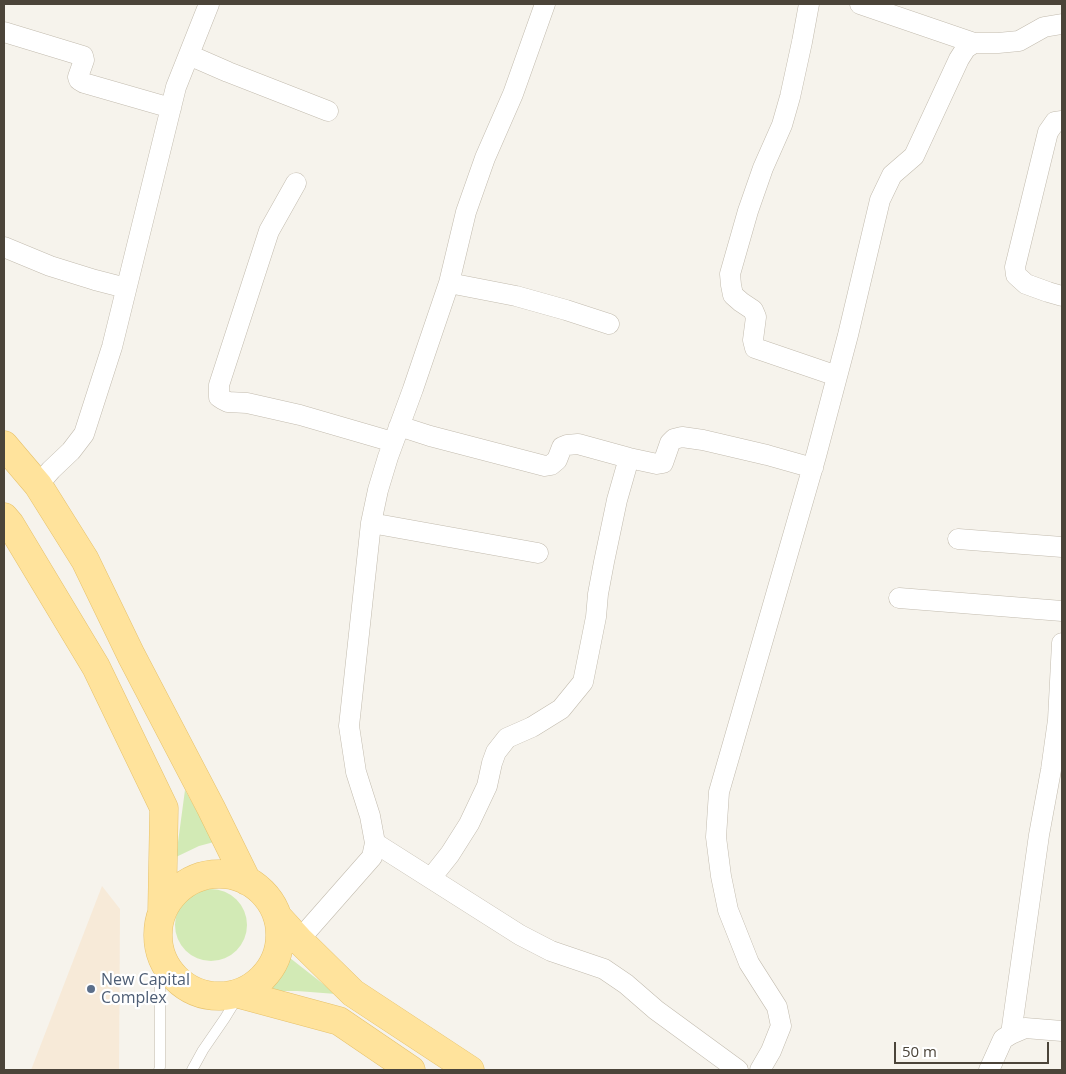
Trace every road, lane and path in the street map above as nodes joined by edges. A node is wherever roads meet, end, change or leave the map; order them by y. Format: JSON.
{"nodes":[{"id":1,"x":209,"y":4,"type":"edge"},
{"id":2,"x":545,"y":4,"type":"edge"},
{"id":3,"x":809,"y":4,"type":"edge"},
{"id":4,"x":860,"y":4,"type":"edge"},
{"id":5,"x":1062,"y":24,"type":"edge"},
{"id":6,"x":4,"y":32,"type":"edge"},
{"id":7,"x":974,"y":43,"type":"junction"},
{"id":8,"x":189,"y":55,"type":"junction"},
{"id":9,"x":170,"y":108,"type":"junction"},
{"id":10,"x":328,"y":110,"type":"dead end"},
{"id":11,"x":1062,"y":121,"type":"edge"},
{"id":12,"x":296,"y":183,"type":"dead end"},
{"id":13,"x":4,"y":247,"type":"edge"},
{"id":14,"x":449,"y":283,"type":"junction"},
{"id":15,"x":126,"y":288,"type":"junction"},
{"id":16,"x":1062,"y":296,"type":"edge"},
{"id":17,"x":608,"y":324,"type":"dead end"},
{"id":18,"x":838,"y":376,"type":"junction"},
{"id":19,"x":396,"y":434,"type":"junction"},
{"id":20,"x":4,"y":445,"type":"edge"},
{"id":21,"x":629,"y":458,"type":"junction"},
{"id":22,"x":813,"y":468,"type":"junction"},
{"id":23,"x":38,"y":485,"type":"junction"},
{"id":24,"x":6,"y":522,"type":"edge"},
{"id":25,"x":371,"y":524,"type":"junction"},
{"id":26,"x":958,"y":539,"type":"dead end"},
{"id":27,"x":1062,"y":547,"type":"edge"},
{"id":28,"x":538,"y":553,"type":"dead end"},
{"id":29,"x":899,"y":598,"type":"dead end"},
{"id":30,"x":1062,"y":611,"type":"edge"},
{"id":31,"x":1062,"y":643,"type":"edge"},
{"id":32,"x":375,"y":843,"type":"junction"},
{"id":33,"x":431,"y":878,"type":"junction"},
{"id":34,"x":247,"y":881,"type":"junction"},
{"id":35,"x":162,"y":913,"type":"junction"},
{"id":36,"x":277,"y":916,"type":"junction"},
{"id":37,"x":299,"y":940,"type":"junction"},
{"id":38,"x":160,"y":954,"type":"junction"},
{"id":39,"x":239,"y":994,"type":"junction"},
{"id":40,"x":1062,"y":1031,"type":"edge"},
{"id":41,"x":1010,"y":1034,"type":"junction"},
{"id":42,"x":407,"y":1069,"type":"edge"},
{"id":43,"x":159,"y":1070,"type":"edge"},
{"id":44,"x":192,"y":1070,"type":"edge"},
{"id":45,"x":470,"y":1070,"type":"edge"},
{"id":46,"x":738,"y":1070,"type":"edge"},
{"id":47,"x":760,"y":1070,"type":"edge"},
{"id":48,"x":989,"y":1070,"type":"edge"}],
"edges":[{"from":1,"to":8,"type":"street"},
{"from":2,"to":14,"type":"street"},
{"from":3,"to":18,"type":"street"},
{"from":4,"to":7,"type":"street"},
{"from":5,"to":7,"type":"street"},
{"from":6,"to":9,"type":"street"},
{"from":7,"to":18,"type":"street"},
{"from":8,"to":9,"type":"street"},
{"from":8,"to":10,"type":"street"},
{"from":9,"to":15,"type":"street"},
{"from":11,"to":16,"type":"street"},
{"from":12,"to":19,"type":"street"},
{"from":13,"to":15,"type":"street"},
{"from":14,"to":17,"type":"street"},
{"from":14,"to":19,"type":"street"},
{"from":15,"to":23,"type":"street"},
{"from":18,"to":22,"type":"street"},
{"from":19,"to":21,"type":"street"},
{"from":19,"to":25,"type":"street"},
{"from":20,"to":23,"type":"main road"},
{"from":21,"to":22,"type":"street"},
{"from":21,"to":33,"type":"street"},
{"from":22,"to":47,"type":"street"},
{"from":23,"to":34,"type":"main road"},
{"from":24,"to":35,"type":"main road"},
{"from":25,"to":28,"type":"street"},
{"from":25,"to":32,"type":"street"},
{"from":26,"to":27,"type":"street"},
{"from":29,"to":30,"type":"street"},
{"from":31,"to":41,"type":"street"},
{"from":32,"to":33,"type":"street"},
{"from":32,"to":37,"type":"street"},
{"from":33,"to":46,"type":"street"},
{"from":34,"to":35,"type":"main road"},
{"from":34,"to":36,"type":"main road"},
{"from":35,"to":38,"type":"main road"},
{"from":36,"to":37,"type":"main road"},
{"from":36,"to":39,"type":"main road"},
{"from":37,"to":45,"type":"main road"},
{"from":38,"to":39,"type":"main road"},
{"from":38,"to":43,"type":"lane"},
{"from":39,"to":42,"type":"main road"},
{"from":39,"to":44,"type":"lane"},
{"from":40,"to":41,"type":"street"},
{"from":41,"to":48,"type":"street"}]}
